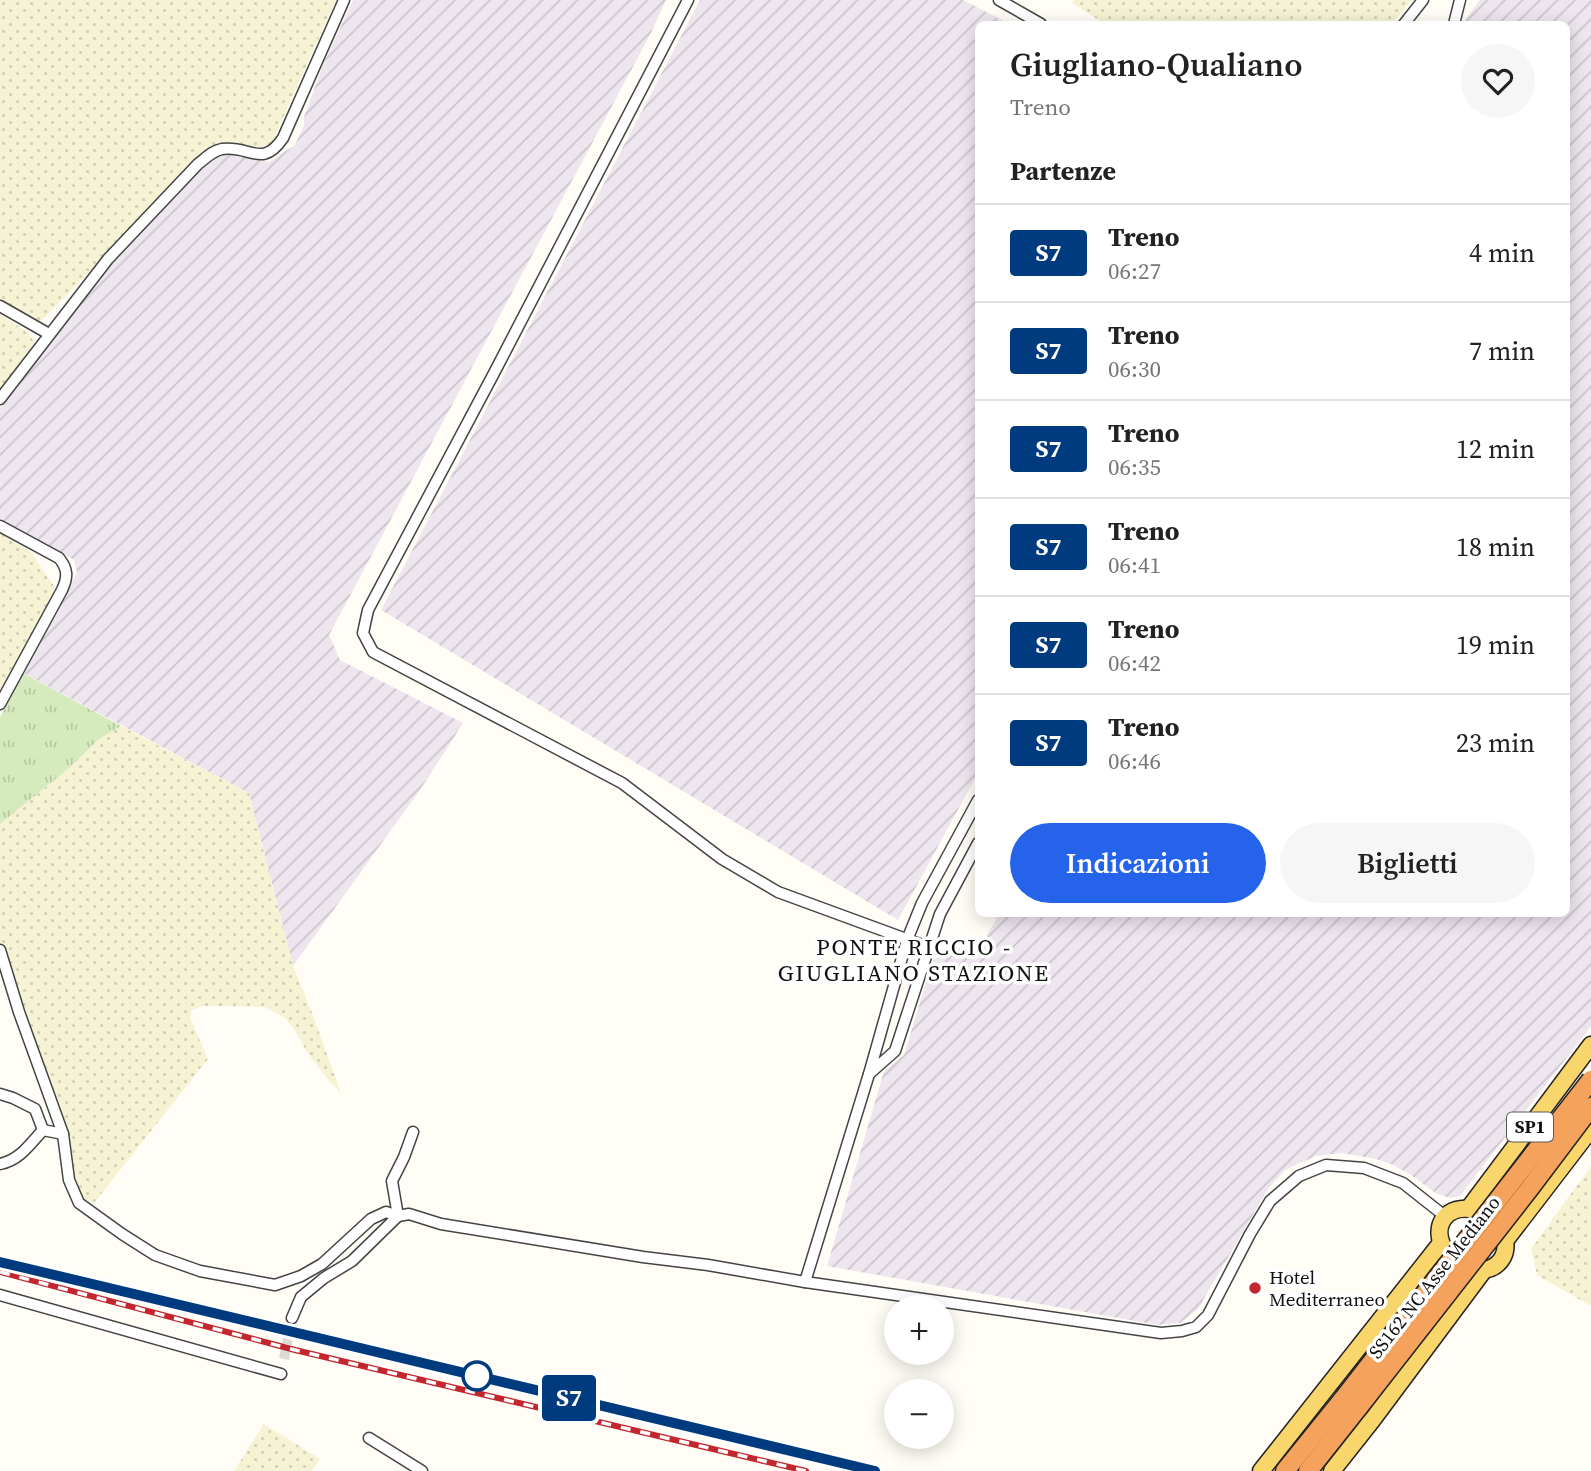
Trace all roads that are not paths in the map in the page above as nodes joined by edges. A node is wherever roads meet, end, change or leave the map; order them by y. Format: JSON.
{"nodes":[{"id":1,"x":344,"y":0,"type":"edge"},
{"id":2,"x":688,"y":0,"type":"edge"},
{"id":3,"x":999,"y":0,"type":"edge"},
{"id":4,"x":1423,"y":0,"type":"edge"},
{"id":5,"x":1460,"y":0,"type":"edge"},
{"id":6,"x":1036,"y":21,"type":"edge"},
{"id":7,"x":1406,"y":21,"type":"edge"},
{"id":8,"x":1455,"y":21,"type":"edge"},
{"id":9,"x":0,"y":306,"type":"edge"},
{"id":10,"x":49,"y":334,"type":"junction"},
{"id":11,"x":0,"y":399,"type":"edge"},
{"id":12,"x":0,"y":526,"type":"edge"},
{"id":13,"x":0,"y":704,"type":"edge"},
{"id":14,"x":975,"y":806,"type":"edge"},
{"id":15,"x":975,"y":849,"type":"edge"},
{"id":16,"x":907,"y":940,"type":"junction"},
{"id":17,"x":928,"y":947,"type":"junction"},
{"id":18,"x":0,"y":950,"type":"edge"},
{"id":19,"x":1591,"y":1045,"type":"edge"},
{"id":20,"x":869,"y":1074,"type":"junction"},
{"id":21,"x":1591,"y":1080,"type":"edge"},
{"id":22,"x":0,"y":1094,"type":"edge"},
{"id":23,"x":1591,"y":1107,"type":"edge"},
{"id":24,"x":1591,"y":1129,"type":"edge"},
{"id":25,"x":43,"y":1130,"type":"junction"},
{"id":26,"x":413,"y":1132,"type":"dead end"},
{"id":27,"x":63,"y":1134,"type":"junction"},
{"id":28,"x":0,"y":1164,"type":"edge"},
{"id":29,"x":398,"y":1216,"type":"junction"},
{"id":30,"x":1446,"y":1217,"type":"junction"},
{"id":31,"x":805,"y":1282,"type":"junction"},
{"id":32,"x":0,"y":1295,"type":"edge"},
{"id":33,"x":292,"y":1318,"type":"tunnel mouth"},
{"id":34,"x":281,"y":1374,"type":"dead end"},
{"id":35,"x":369,"y":1438,"type":"dead end"},
{"id":36,"x":422,"y":1471,"type":"edge"},
{"id":37,"x":1261,"y":1471,"type":"edge"},
{"id":38,"x":1285,"y":1471,"type":"edge"},
{"id":39,"x":1308,"y":1471,"type":"edge"},
{"id":40,"x":1332,"y":1471,"type":"edge"}],
"edges":[{"from":1,"to":10,"type":"street"},
{"from":2,"to":16,"type":"street"},
{"from":3,"to":6,"type":"street"},
{"from":4,"to":7,"type":"street"},
{"from":5,"to":8,"type":"street"},
{"from":9,"to":10,"type":"street"},
{"from":10,"to":11,"type":"street"},
{"from":12,"to":13,"type":"street"},
{"from":14,"to":16,"type":"street"},
{"from":15,"to":17,"type":"street"},
{"from":16,"to":17,"type":"street"},
{"from":16,"to":20,"type":"street"},
{"from":17,"to":20,"type":"street"},
{"from":18,"to":27,"type":"street"},
{"from":19,"to":30,"type":"main road","number":"SP1"},
{"from":20,"to":31,"type":"street"},
{"from":21,"to":38,"type":"highway","name":"SS162 NC Asse Mediano","bridge":true},
{"from":22,"to":25,"type":"street"},
{"from":23,"to":39,"type":"highway","name":"SS162 NC Asse Mediano","bridge":true},
{"from":24,"to":40,"type":"main road","number":"SP1"},
{"from":25,"to":27,"type":"street"},
{"from":25,"to":28,"type":"street"},
{"from":26,"to":29,"type":"street"},
{"from":27,"to":29,"type":"street"},
{"from":29,"to":31,"type":"street"},
{"from":29,"to":33,"type":"street"},
{"from":30,"to":31,"type":"street"},
{"from":30,"to":37,"type":"main road"},
{"from":32,"to":34,"type":"street"},
{"from":35,"to":36,"type":"street"}]}
